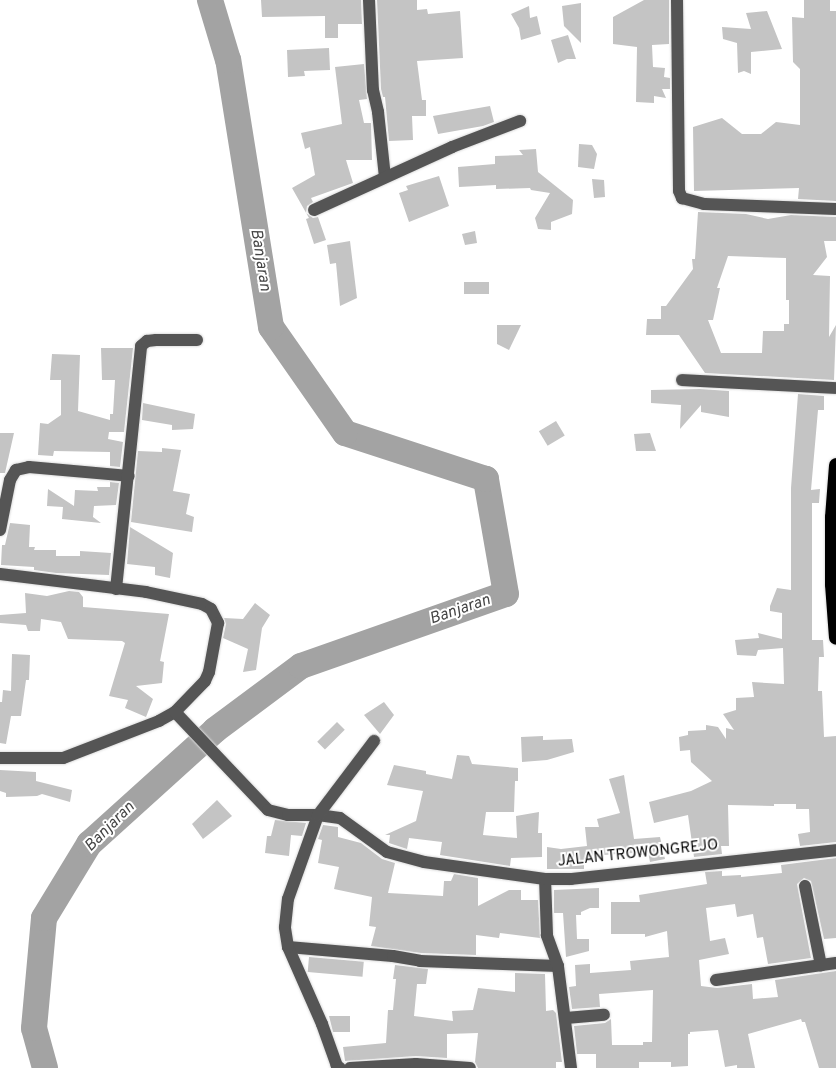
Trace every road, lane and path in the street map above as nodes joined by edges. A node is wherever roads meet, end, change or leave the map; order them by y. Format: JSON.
{"nodes":[{"id":1,"x":369,"y":0,"type":"edge"},
{"id":2,"x":677,"y":0,"type":"edge"},
{"id":3,"x":520,"y":121,"type":"dead end"},
{"id":4,"x":385,"y":177,"type":"junction"},
{"id":5,"x":836,"y":209,"type":"edge"},
{"id":6,"x":314,"y":210,"type":"dead end"},
{"id":7,"x":197,"y":340,"type":"dead end"},
{"id":8,"x":682,"y":380,"type":"dead end"},
{"id":9,"x":836,"y":388,"type":"edge"},
{"id":10,"x":836,"y":465,"type":"edge"},
{"id":11,"x":129,"y":476,"type":"junction"},
{"id":12,"x":0,"y":530,"type":"edge"},
{"id":13,"x":0,"y":574,"type":"edge"},
{"id":14,"x":116,"y":589,"type":"junction"},
{"id":15,"x":836,"y":637,"type":"edge"},
{"id":16,"x":175,"y":712,"type":"junction"},
{"id":17,"x":374,"y":741,"type":"dead end"},
{"id":18,"x":0,"y":758,"type":"edge"},
{"id":19,"x":318,"y":815,"type":"junction"},
{"id":20,"x":836,"y":850,"type":"edge"},
{"id":21,"x":545,"y":879,"type":"junction"},
{"id":22,"x":805,"y":886,"type":"dead end"},
{"id":23,"x":288,"y":947,"type":"junction"},
{"id":24,"x":836,"y":963,"type":"edge"},
{"id":25,"x":821,"y":965,"type":"junction"},
{"id":26,"x":558,"y":966,"type":"junction"},
{"id":27,"x":716,"y":980,"type":"dead end"},
{"id":28,"x":604,"y":1015,"type":"dead end"},
{"id":29,"x":566,"y":1018,"type":"junction"},
{"id":30,"x":340,"y":1068,"type":"edge"},
{"id":31,"x":350,"y":1068,"type":"edge"},
{"id":32,"x":470,"y":1068,"type":"edge"},
{"id":33,"x":571,"y":1068,"type":"edge"}],
"edges":[{"from":1,"to":4,"type":"street"},
{"from":2,"to":5,"type":"street"},
{"from":3,"to":4,"type":"street"},
{"from":4,"to":6,"type":"street"},
{"from":7,"to":11,"type":"street"},
{"from":8,"to":9,"type":"street"},
{"from":10,"to":15,"type":"highway"},
{"from":11,"to":12,"type":"street"},
{"from":11,"to":14,"type":"street"},
{"from":13,"to":14,"type":"street"},
{"from":14,"to":16,"type":"street"},
{"from":16,"to":18,"type":"street"},
{"from":16,"to":19,"type":"street"},
{"from":17,"to":19,"type":"street"},
{"from":19,"to":21,"type":"street"},
{"from":19,"to":23,"type":"street"},
{"from":20,"to":21,"type":"street","name":"JALAN TROWONGREJO"},
{"from":21,"to":26,"type":"street","name":"JALAN TROWONGREJO"},
{"from":22,"to":25,"type":"street"},
{"from":23,"to":26,"type":"street"},
{"from":23,"to":30,"type":"street"},
{"from":24,"to":25,"type":"street"},
{"from":25,"to":27,"type":"street"},
{"from":26,"to":29,"type":"street","name":"JALAN TROWONGREJO"},
{"from":28,"to":29,"type":"street"},
{"from":29,"to":33,"type":"street","name":"JALAN TROWONGREJO"},
{"from":31,"to":32,"type":"street"}]}
